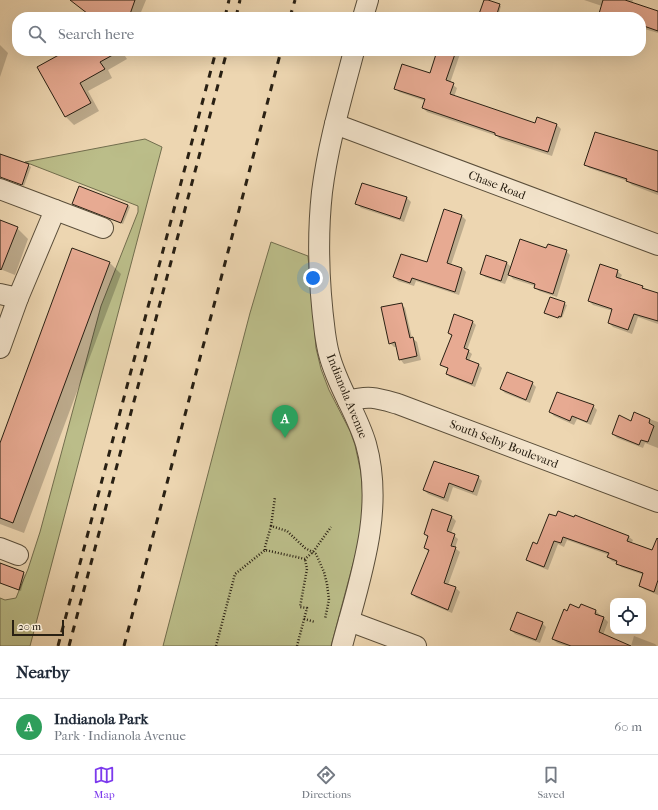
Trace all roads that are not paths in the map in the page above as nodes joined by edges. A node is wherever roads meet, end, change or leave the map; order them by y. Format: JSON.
{"nodes":[{"id":1,"x":368,"y":0,"type":"edge"},
{"id":2,"x":364,"y":12,"type":"edge"},
{"id":3,"x":353,"y":56,"type":"edge"},
{"id":4,"x":335,"y":124,"type":"junction"},
{"id":5,"x":0,"y":189,"type":"edge"},
{"id":6,"x":54,"y":210,"type":"junction"},
{"id":7,"x":103,"y":228,"type":"dead end"},
{"id":8,"x":658,"y":245,"type":"edge"},
{"id":9,"x":9,"y":296,"type":"edge"},
{"id":10,"x":0,"y":348,"type":"edge"},
{"id":11,"x":348,"y":401,"type":"junction"},
{"id":12,"x":658,"y":502,"type":"edge"},
{"id":13,"x":0,"y":548,"type":"edge"},
{"id":14,"x":18,"y":555,"type":"dead end"},
{"id":15,"x":349,"y":621,"type":"junction"},
{"id":16,"x":342,"y":646,"type":"edge"},
{"id":17,"x":416,"y":646,"type":"edge"}],
"edges":[{"from":1,"to":2,"type":"street"},
{"from":3,"to":4,"type":"street","name":"Indianola Avenue"},
{"from":4,"to":8,"type":"street","name":"Chase Road"},
{"from":4,"to":11,"type":"street","name":"Indianola Avenue"},
{"from":5,"to":6,"type":"street"},
{"from":6,"to":7,"type":"street"},
{"from":6,"to":9,"type":"street"},
{"from":9,"to":10,"type":"street"},
{"from":11,"to":12,"type":"street","name":"South Selby Boulevard"},
{"from":11,"to":15,"type":"street","name":"Indianola Avenue"},
{"from":13,"to":14,"type":"street"},
{"from":15,"to":16,"type":"street","name":"Indianola Avenue"},
{"from":15,"to":17,"type":"street"}]}
